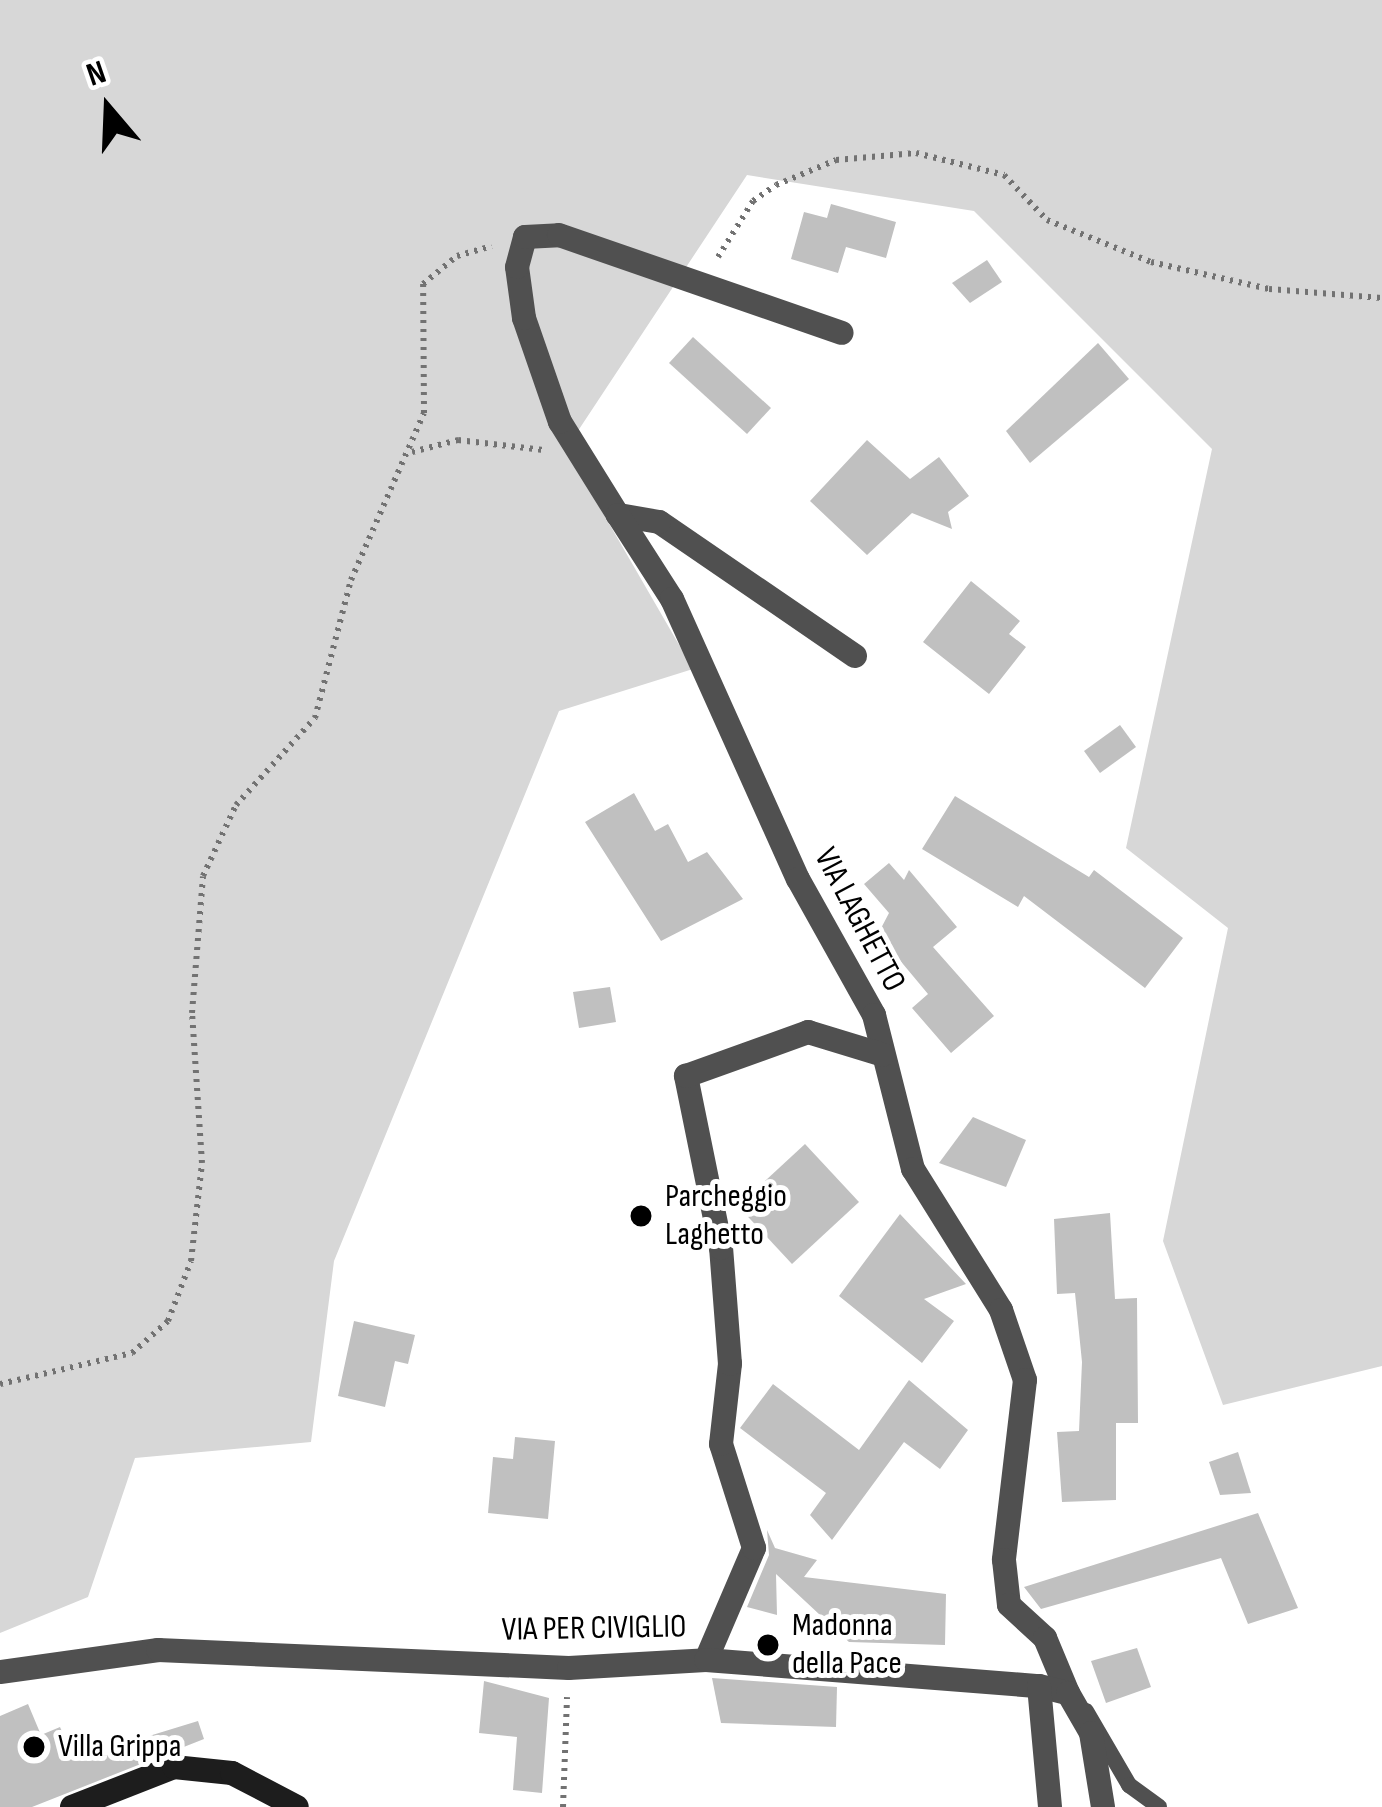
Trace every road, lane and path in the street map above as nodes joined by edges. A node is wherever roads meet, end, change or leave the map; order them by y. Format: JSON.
{"nodes":[{"id":1,"x":525,"y":237,"type":"junction"},
{"id":2,"x":686,"y":280,"type":"junction"},
{"id":3,"x":1382,"y":298,"type":"edge"},
{"id":4,"x":842,"y":333,"type":"dead end"},
{"id":5,"x":412,"y":452,"type":"junction"},
{"id":6,"x":560,"y":464,"type":"dead end"},
{"id":7,"x":617,"y":515,"type":"junction"},
{"id":8,"x":855,"y":656,"type":"dead end"},
{"id":9,"x":884,"y":1054,"type":"junction"},
{"id":10,"x":0,"y":1384,"type":"edge"},
{"id":11,"x":706,"y":1660,"type":"junction"},
{"id":12,"x":568,"y":1668,"type":"junction"},
{"id":13,"x":0,"y":1672,"type":"edge"},
{"id":14,"x":1040,"y":1685,"type":"junction"},
{"id":15,"x":1069,"y":1693,"type":"junction"},
{"id":16,"x":72,"y":1807,"type":"edge"},
{"id":17,"x":297,"y":1807,"type":"edge"},
{"id":18,"x":563,"y":1807,"type":"edge"},
{"id":19,"x":1050,"y":1807,"type":"edge"},
{"id":20,"x":1103,"y":1807,"type":"edge"},
{"id":21,"x":1159,"y":1807,"type":"edge"}],
"edges":[{"from":1,"to":2,"type":"street"},
{"from":1,"to":5,"type":"path"},
{"from":1,"to":7,"type":"street","name":"VIA LAGHETTO"},
{"from":2,"to":3,"type":"path"},
{"from":2,"to":4,"type":"street"},
{"from":5,"to":6,"type":"path"},
{"from":5,"to":10,"type":"path"},
{"from":7,"to":8,"type":"street"},
{"from":7,"to":9,"type":"street","name":"VIA LAGHETTO"},
{"from":9,"to":11,"type":"street"},
{"from":9,"to":15,"type":"street","name":"VIA LAGHETTO"},
{"from":11,"to":12,"type":"street","name":"VIA PER CIVIGLIO"},
{"from":11,"to":14,"type":"street","name":"VIA PER CIVIGLIO"},
{"from":12,"to":13,"type":"street","name":"VIA PER CIVIGLIO"},
{"from":12,"to":18,"type":"path"},
{"from":14,"to":15,"type":"street","name":"VIA PER CIVIGLIO"},
{"from":14,"to":19,"type":"street"},
{"from":15,"to":20,"type":"street"},
{"from":15,"to":21,"type":"lane"},
{"from":16,"to":17,"type":"street"}]}
